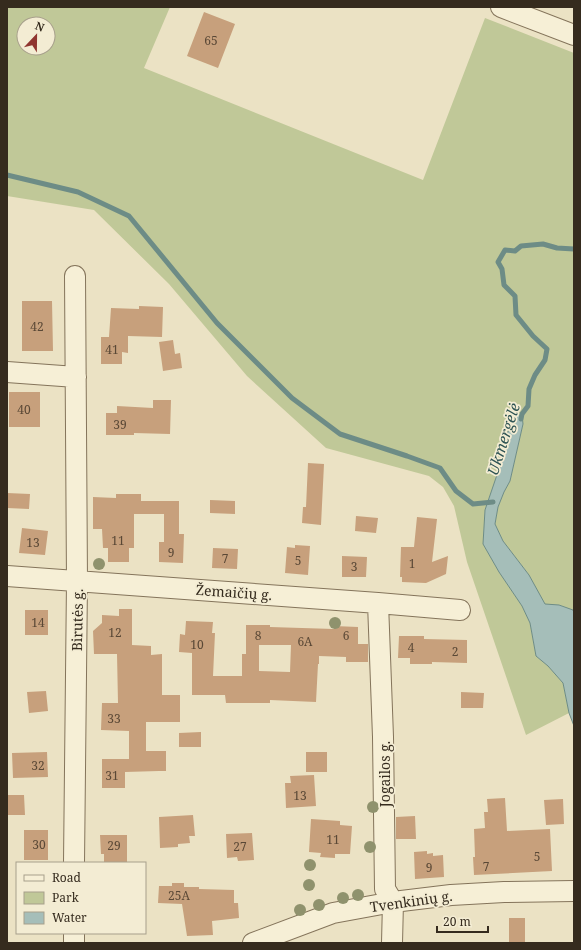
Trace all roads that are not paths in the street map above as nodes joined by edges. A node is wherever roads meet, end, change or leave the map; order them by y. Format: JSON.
{"nodes":[{"id":1,"x":501,"y":7,"type":"edge"},
{"id":2,"x":574,"y":35,"type":"edge"},
{"id":3,"x":75,"y":276,"type":"dead end"},
{"id":4,"x":7,"y":372,"type":"edge"},
{"id":5,"x":76,"y":376,"type":"junction"},
{"id":6,"x":7,"y":576,"type":"edge"},
{"id":7,"x":77,"y":581,"type":"junction"},
{"id":8,"x":378,"y":603,"type":"junction"},
{"id":9,"x":460,"y":610,"type":"dead end"},
{"id":10,"x":74,"y":862,"type":"edge"},
{"id":11,"x":574,"y":891,"type":"edge"},
{"id":12,"x":393,"y":902,"type":"junction"},
{"id":13,"x":253,"y":943,"type":"edge"},
{"id":14,"x":392,"y":943,"type":"edge"}],
"edges":[{"from":1,"to":2,"type":"street"},
{"from":3,"to":5,"type":"street","name":"Birutės g."},
{"from":4,"to":5,"type":"street"},
{"from":5,"to":7,"type":"street","name":"Birutės g."},
{"from":6,"to":7,"type":"street","name":"Žemaičių g."},
{"from":7,"to":8,"type":"street","name":"Žemaičių g."},
{"from":7,"to":10,"type":"street","name":"Birutės g."},
{"from":8,"to":9,"type":"street","name":"Žemaičių g."},
{"from":8,"to":12,"type":"street","name":"Jogailos g."},
{"from":11,"to":12,"type":"street","name":"Tvenkinių g."},
{"from":12,"to":13,"type":"street","name":"Tvenkinių g."},
{"from":12,"to":14,"type":"street","name":"Jogailos g."}]}
